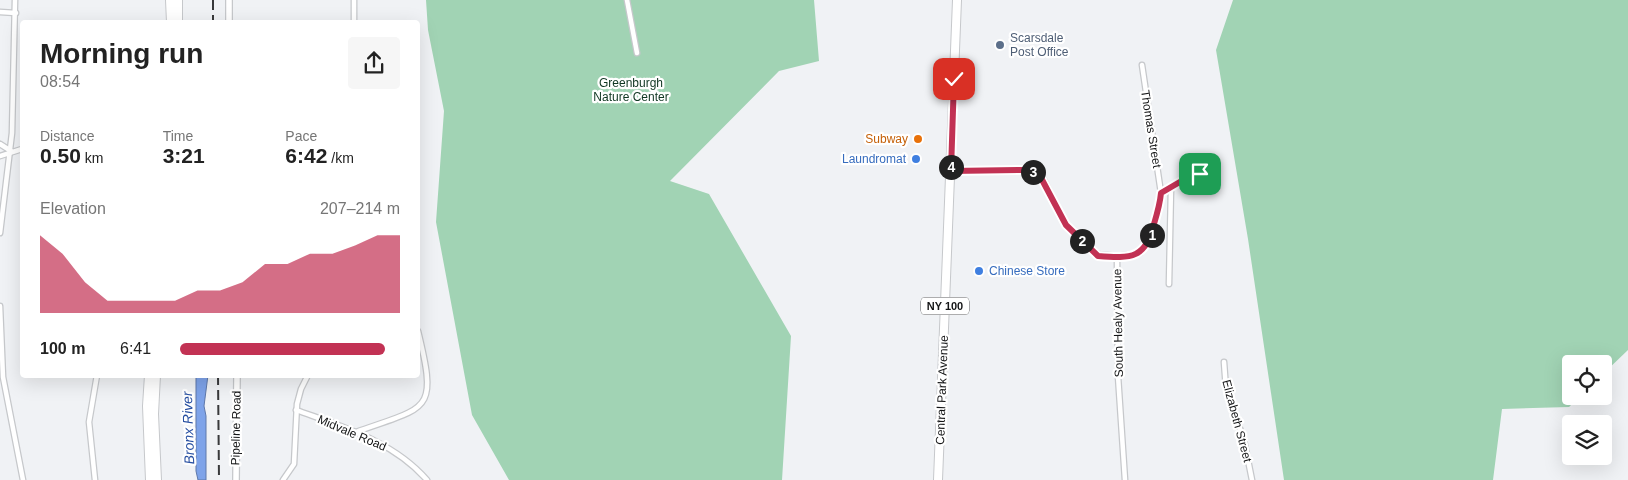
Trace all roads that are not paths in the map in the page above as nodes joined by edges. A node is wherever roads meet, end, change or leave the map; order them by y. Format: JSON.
{"nodes":[{"id":1,"x":16,"y":0,"type":"edge"},
{"id":2,"x":170,"y":0,"type":"edge"},
{"id":3,"x":178,"y":0,"type":"edge"},
{"id":4,"x":229,"y":0,"type":"edge"},
{"id":5,"x":354,"y":0,"type":"edge"},
{"id":6,"x":627,"y":0,"type":"edge"},
{"id":7,"x":957,"y":0,"type":"edge"},
{"id":8,"x":0,"y":12,"type":"edge"},
{"id":9,"x":16,"y":13,"type":"junction"},
{"id":10,"x":171,"y":20,"type":"edge"},
{"id":11,"x":178,"y":20,"type":"edge"},
{"id":12,"x":229,"y":20,"type":"edge"},
{"id":13,"x":354,"y":20,"type":"edge"},
{"id":14,"x":637,"y":53,"type":"dead end"},
{"id":15,"x":1142,"y":65,"type":"dead end"},
{"id":16,"x":0,"y":144,"type":"edge"},
{"id":17,"x":20,"y":149,"type":"edge"},
{"id":18,"x":11,"y":151,"type":"junction"},
{"id":19,"x":0,"y":156,"type":"edge"},
{"id":20,"x":951,"y":171,"type":"junction"},
{"id":21,"x":1214,"y":177,"type":"dead end"},
{"id":22,"x":1171,"y":188,"type":"junction"},
{"id":23,"x":1161,"y":193,"type":"junction"},
{"id":24,"x":0,"y":233,"type":"edge"},
{"id":25,"x":1117,"y":256,"type":"junction"},
{"id":26,"x":1170,"y":284,"type":"dead end"},
{"id":27,"x":0,"y":306,"type":"edge"},
{"id":28,"x":420,"y":341,"type":"edge"},
{"id":29,"x":1224,"y":362,"type":"dead end"},
{"id":30,"x":1,"y":370,"type":"edge"},
{"id":31,"x":97,"y":378,"type":"edge"},
{"id":32,"x":148,"y":378,"type":"edge"},
{"id":33,"x":156,"y":378,"type":"edge"},
{"id":34,"x":237,"y":378,"type":"edge"},
{"id":35,"x":306,"y":378,"type":"edge"},
{"id":36,"x":296,"y":410,"type":"junction"},
{"id":37,"x":356,"y":432,"type":"junction"},
{"id":38,"x":24,"y":480,"type":"edge"},
{"id":39,"x":95,"y":480,"type":"edge"},
{"id":40,"x":150,"y":480,"type":"edge"},
{"id":41,"x":157,"y":480,"type":"edge"},
{"id":42,"x":236,"y":480,"type":"edge"},
{"id":43,"x":283,"y":480,"type":"edge"},
{"id":44,"x":427,"y":480,"type":"edge"},
{"id":45,"x":938,"y":480,"type":"edge"},
{"id":46,"x":1125,"y":480,"type":"edge"},
{"id":47,"x":1252,"y":480,"type":"edge"}],
"edges":[{"from":1,"to":9,"type":"street"},
{"from":2,"to":10,"type":"main road"},
{"from":3,"to":11,"type":"main road"},
{"from":4,"to":12,"type":"street"},
{"from":5,"to":13,"type":"street"},
{"from":6,"to":14,"type":"street"},
{"from":7,"to":20,"type":"main road","name":"Central Park Avenue","number":"NY 100"},
{"from":8,"to":9,"type":"street"},
{"from":9,"to":18,"type":"street"},
{"from":15,"to":23,"type":"street","name":"Thomas Street"},
{"from":16,"to":18,"type":"street"},
{"from":17,"to":18,"type":"street"},
{"from":18,"to":19,"type":"street"},
{"from":18,"to":24,"type":"street"},
{"from":20,"to":25,"type":"street","name":"South Healy Avenue"},
{"from":20,"to":45,"type":"main road","name":"Central Park Avenue","number":"NY 100"},
{"from":21,"to":22,"type":"street"},
{"from":22,"to":23,"type":"street"},
{"from":22,"to":26,"type":"street"},
{"from":23,"to":25,"type":"street","name":"Thomas Street"},
{"from":25,"to":46,"type":"street","name":"South Healy Avenue"},
{"from":27,"to":30,"type":"street"},
{"from":28,"to":37,"type":"street"},
{"from":29,"to":47,"type":"street","name":"Elizabeth Street"},
{"from":30,"to":38,"type":"street"},
{"from":31,"to":39,"type":"street"},
{"from":32,"to":40,"type":"main road"},
{"from":33,"to":41,"type":"main road"},
{"from":34,"to":42,"type":"street","name":"Pipeline Road"},
{"from":35,"to":36,"type":"street"},
{"from":36,"to":37,"type":"street","name":"Midvale Road"},
{"from":36,"to":43,"type":"street"},
{"from":37,"to":44,"type":"street","name":"Midvale Road"}]}
